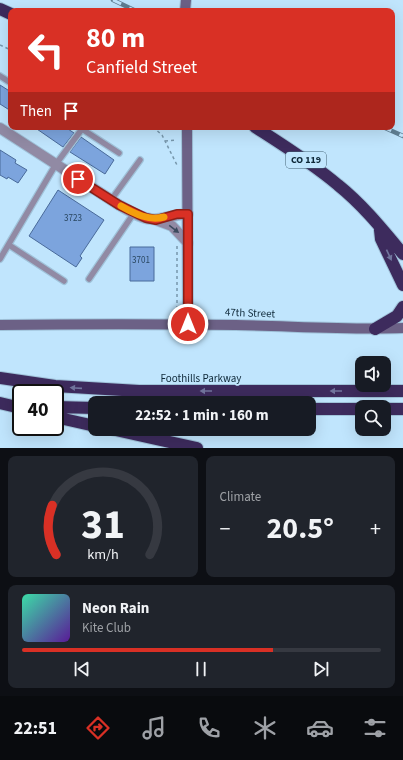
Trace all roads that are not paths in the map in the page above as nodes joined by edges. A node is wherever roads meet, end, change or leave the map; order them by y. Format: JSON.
{"nodes":[{"id":1,"x":0,"y":128,"type":"edge"},
{"id":2,"x":80,"y":130,"type":"edge"},
{"id":3,"x":84,"y":130,"type":"edge"},
{"id":4,"x":187,"y":130,"type":"edge"},
{"id":5,"x":260,"y":130,"type":"edge"},
{"id":6,"x":119,"y":153,"type":"dead end"},
{"id":7,"x":140,"y":160,"type":"dead end"},
{"id":8,"x":56,"y":164,"type":"junction"},
{"id":9,"x":111,"y":200,"type":"junction"},
{"id":10,"x":134,"y":213,"type":"junction"},
{"id":11,"x":188,"y":214,"type":"junction"},
{"id":12,"x":156,"y":220,"type":"junction"},
{"id":13,"x":379,"y":225,"type":"junction"},
{"id":14,"x":188,"y":243,"type":"junction"},
{"id":15,"x":9,"y":245,"type":"junction"},
{"id":16,"x":403,"y":254,"type":"edge"},
{"id":17,"x":0,"y":259,"type":"edge"},
{"id":18,"x":89,"y":279,"type":"dead end"},
{"id":19,"x":64,"y":280,"type":"dead end"},
{"id":20,"x":403,"y":285,"type":"edge"},
{"id":21,"x":403,"y":307,"type":"edge"},
{"id":22,"x":188,"y":324,"type":"junction"},
{"id":23,"x":0,"y":325,"type":"edge"},
{"id":24,"x":403,"y":328,"type":"edge"},
{"id":25,"x":375,"y":329,"type":"junction"},
{"id":26,"x":0,"y":378,"type":"edge"},
{"id":27,"x":403,"y":391,"type":"edge"},
{"id":28,"x":0,"y":402,"type":"edge"},
{"id":29,"x":12,"y":403,"type":"edge"},
{"id":30,"x":12,"y":405,"type":"edge"},
{"id":31,"x":64,"y":407,"type":"edge"},
{"id":32,"x":88,"y":408,"type":"edge"},
{"id":33,"x":316,"y":409,"type":"edge"},
{"id":34,"x":391,"y":409,"type":"edge"},
{"id":35,"x":403,"y":409,"type":"edge"},
{"id":36,"x":355,"y":410,"type":"edge"},
{"id":37,"x":64,"y":418,"type":"edge"},
{"id":38,"x":88,"y":424,"type":"edge"},
{"id":39,"x":143,"y":436,"type":"edge"},
{"id":40,"x":197,"y":448,"type":"edge"}],
"edges":[{"from":1,"to":8,"type":"street"},
{"from":2,"to":8,"type":"lane"},
{"from":3,"to":6,"type":"lane"},
{"from":4,"to":11,"type":"street"},
{"from":5,"to":13,"type":"highway","number":"CO 119"},
{"from":7,"to":9,"type":"lane"},
{"from":8,"to":9,"type":"street"},
{"from":8,"to":15,"type":"lane"},
{"from":9,"to":10,"type":"street"},
{"from":10,"to":12,"type":"street"},
{"from":10,"to":18,"type":"lane"},
{"from":11,"to":12,"type":"street"},
{"from":11,"to":14,"type":"street"},
{"from":12,"to":14,"type":"street","one_way":true},
{"from":13,"to":16,"type":"highway","number":"CO 119"},
{"from":13,"to":20,"type":"highway","one_way":true},
{"from":14,"to":22,"type":"street"},
{"from":15,"to":17,"type":"lane"},
{"from":15,"to":19,"type":"lane"},
{"from":21,"to":25,"type":"highway"},
{"from":22,"to":23,"type":"street","name":"47th Street"},
{"from":22,"to":25,"type":"street","name":"47th Street"},
{"from":24,"to":25,"type":"street","name":"47th Street"},
{"from":27,"to":26,"type":"highway","name":"Foothills Parkway","one_way":true},
{"from":28,"to":29,"type":"highway"},
{"from":28,"to":30,"type":"highway"},
{"from":31,"to":32,"type":"highway"},
{"from":33,"to":36,"type":"highway"},
{"from":34,"to":35,"type":"highway"},
{"from":37,"to":38,"type":"highway"},
{"from":39,"to":40,"type":"highway"}]}
